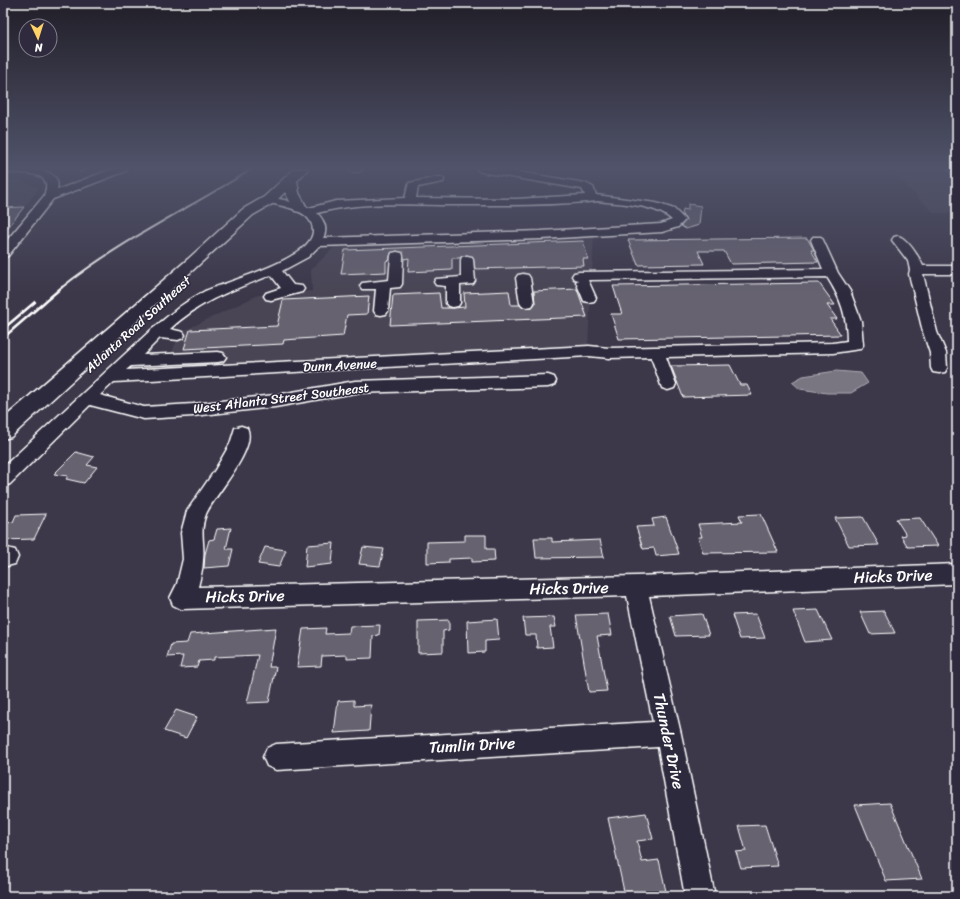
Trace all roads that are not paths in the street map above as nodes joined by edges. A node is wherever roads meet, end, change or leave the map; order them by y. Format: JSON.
{"nodes":[{"id":1,"x":38,"y":211,"type":"edge"},
{"id":2,"x":250,"y":211,"type":"edge"},
{"id":3,"x":262,"y":211,"type":"edge"},
{"id":4,"x":305,"y":211,"type":"edge"},
{"id":5,"x":670,"y":211,"type":"edge"},
{"id":6,"x":817,"y":240,"type":"dead end"},
{"id":7,"x":898,"y":240,"type":"dead end"},
{"id":8,"x":316,"y":242,"type":"junction"},
{"id":9,"x":3,"y":253,"type":"edge"},
{"id":10,"x":396,"y":256,"type":"dead end"},
{"id":11,"x":467,"y":260,"type":"dead end"},
{"id":12,"x":274,"y":270,"type":"junction"},
{"id":13,"x":918,"y":270,"type":"junction"},
{"id":14,"x":957,"y":270,"type":"edge"},
{"id":15,"x":830,"y":273,"type":"junction"},
{"id":16,"x":523,"y":278,"type":"dead end"},
{"id":17,"x":383,"y":285,"type":"junction"},
{"id":18,"x":367,"y":286,"type":"dead end"},
{"id":19,"x":271,"y":296,"type":"dead end"},
{"id":20,"x":589,"y":298,"type":"dead end"},
{"id":21,"x":453,"y":303,"type":"dead end"},
{"id":22,"x":527,"y":303,"type":"dead end"},
{"id":23,"x":381,"y":311,"type":"dead end"},
{"id":24,"x":156,"y":333,"type":"junction"},
{"id":25,"x":178,"y":335,"type":"dead end"},
{"id":26,"x":657,"y":352,"type":"junction"},
{"id":27,"x":218,"y":358,"type":"dead end"},
{"id":28,"x":127,"y":361,"type":"junction"},
{"id":29,"x":939,"y":368,"type":"dead end"},
{"id":30,"x":109,"y":377,"type":"junction"},
{"id":31,"x":548,"y":382,"type":"dead end"},
{"id":32,"x":668,"y":384,"type":"dead end"},
{"id":33,"x":87,"y":398,"type":"junction"},
{"id":34,"x":3,"y":431,"type":"edge"},
{"id":35,"x":241,"y":433,"type":"dead end"},
{"id":36,"x":3,"y":446,"type":"edge"},
{"id":37,"x":3,"y":479,"type":"edge"},
{"id":38,"x":957,"y":574,"type":"edge"},
{"id":39,"x":636,"y":586,"type":"junction"},
{"id":40,"x":668,"y":734,"type":"junction"},
{"id":41,"x":276,"y":757,"type":"dead end"},
{"id":42,"x":700,"y":896,"type":"edge"}],
"edges":[{"from":1,"to":9,"type":"street"},
{"from":2,"to":34,"type":"main road","name":"Atlanta Road Southeast"},
{"from":3,"to":36,"type":"main road","name":"Atlanta Road Southeast"},
{"from":4,"to":8,"type":"street"},
{"from":5,"to":8,"type":"street"},
{"from":6,"to":15,"type":"street"},
{"from":7,"to":13,"type":"street"},
{"from":8,"to":12,"type":"street"},
{"from":10,"to":17,"type":"street"},
{"from":11,"to":21,"type":"street"},
{"from":12,"to":19,"type":"street"},
{"from":12,"to":24,"type":"street"},
{"from":13,"to":14,"type":"street"},
{"from":13,"to":29,"type":"street"},
{"from":15,"to":20,"type":"street"},
{"from":15,"to":26,"type":"street","name":"Dunn Avenue"},
{"from":16,"to":22,"type":"street"},
{"from":17,"to":18,"type":"street"},
{"from":17,"to":23,"type":"street"},
{"from":24,"to":25,"type":"street"},
{"from":24,"to":28,"type":"street"},
{"from":26,"to":30,"type":"street","name":"Dunn Avenue"},
{"from":26,"to":32,"type":"street"},
{"from":27,"to":28,"type":"street"},
{"from":28,"to":30,"type":"street"},
{"from":30,"to":33,"type":"street"},
{"from":31,"to":33,"type":"street","name":"West Atlanta Street Southeast"},
{"from":33,"to":37,"type":"street"},
{"from":35,"to":39,"type":"street","name":"Hicks Drive"},
{"from":38,"to":39,"type":"street","name":"Hicks Drive"},
{"from":39,"to":40,"type":"street","name":"Thunder Drive"},
{"from":40,"to":41,"type":"street","name":"Tumlin Drive"},
{"from":40,"to":42,"type":"street","name":"Thunder Drive"}]}
